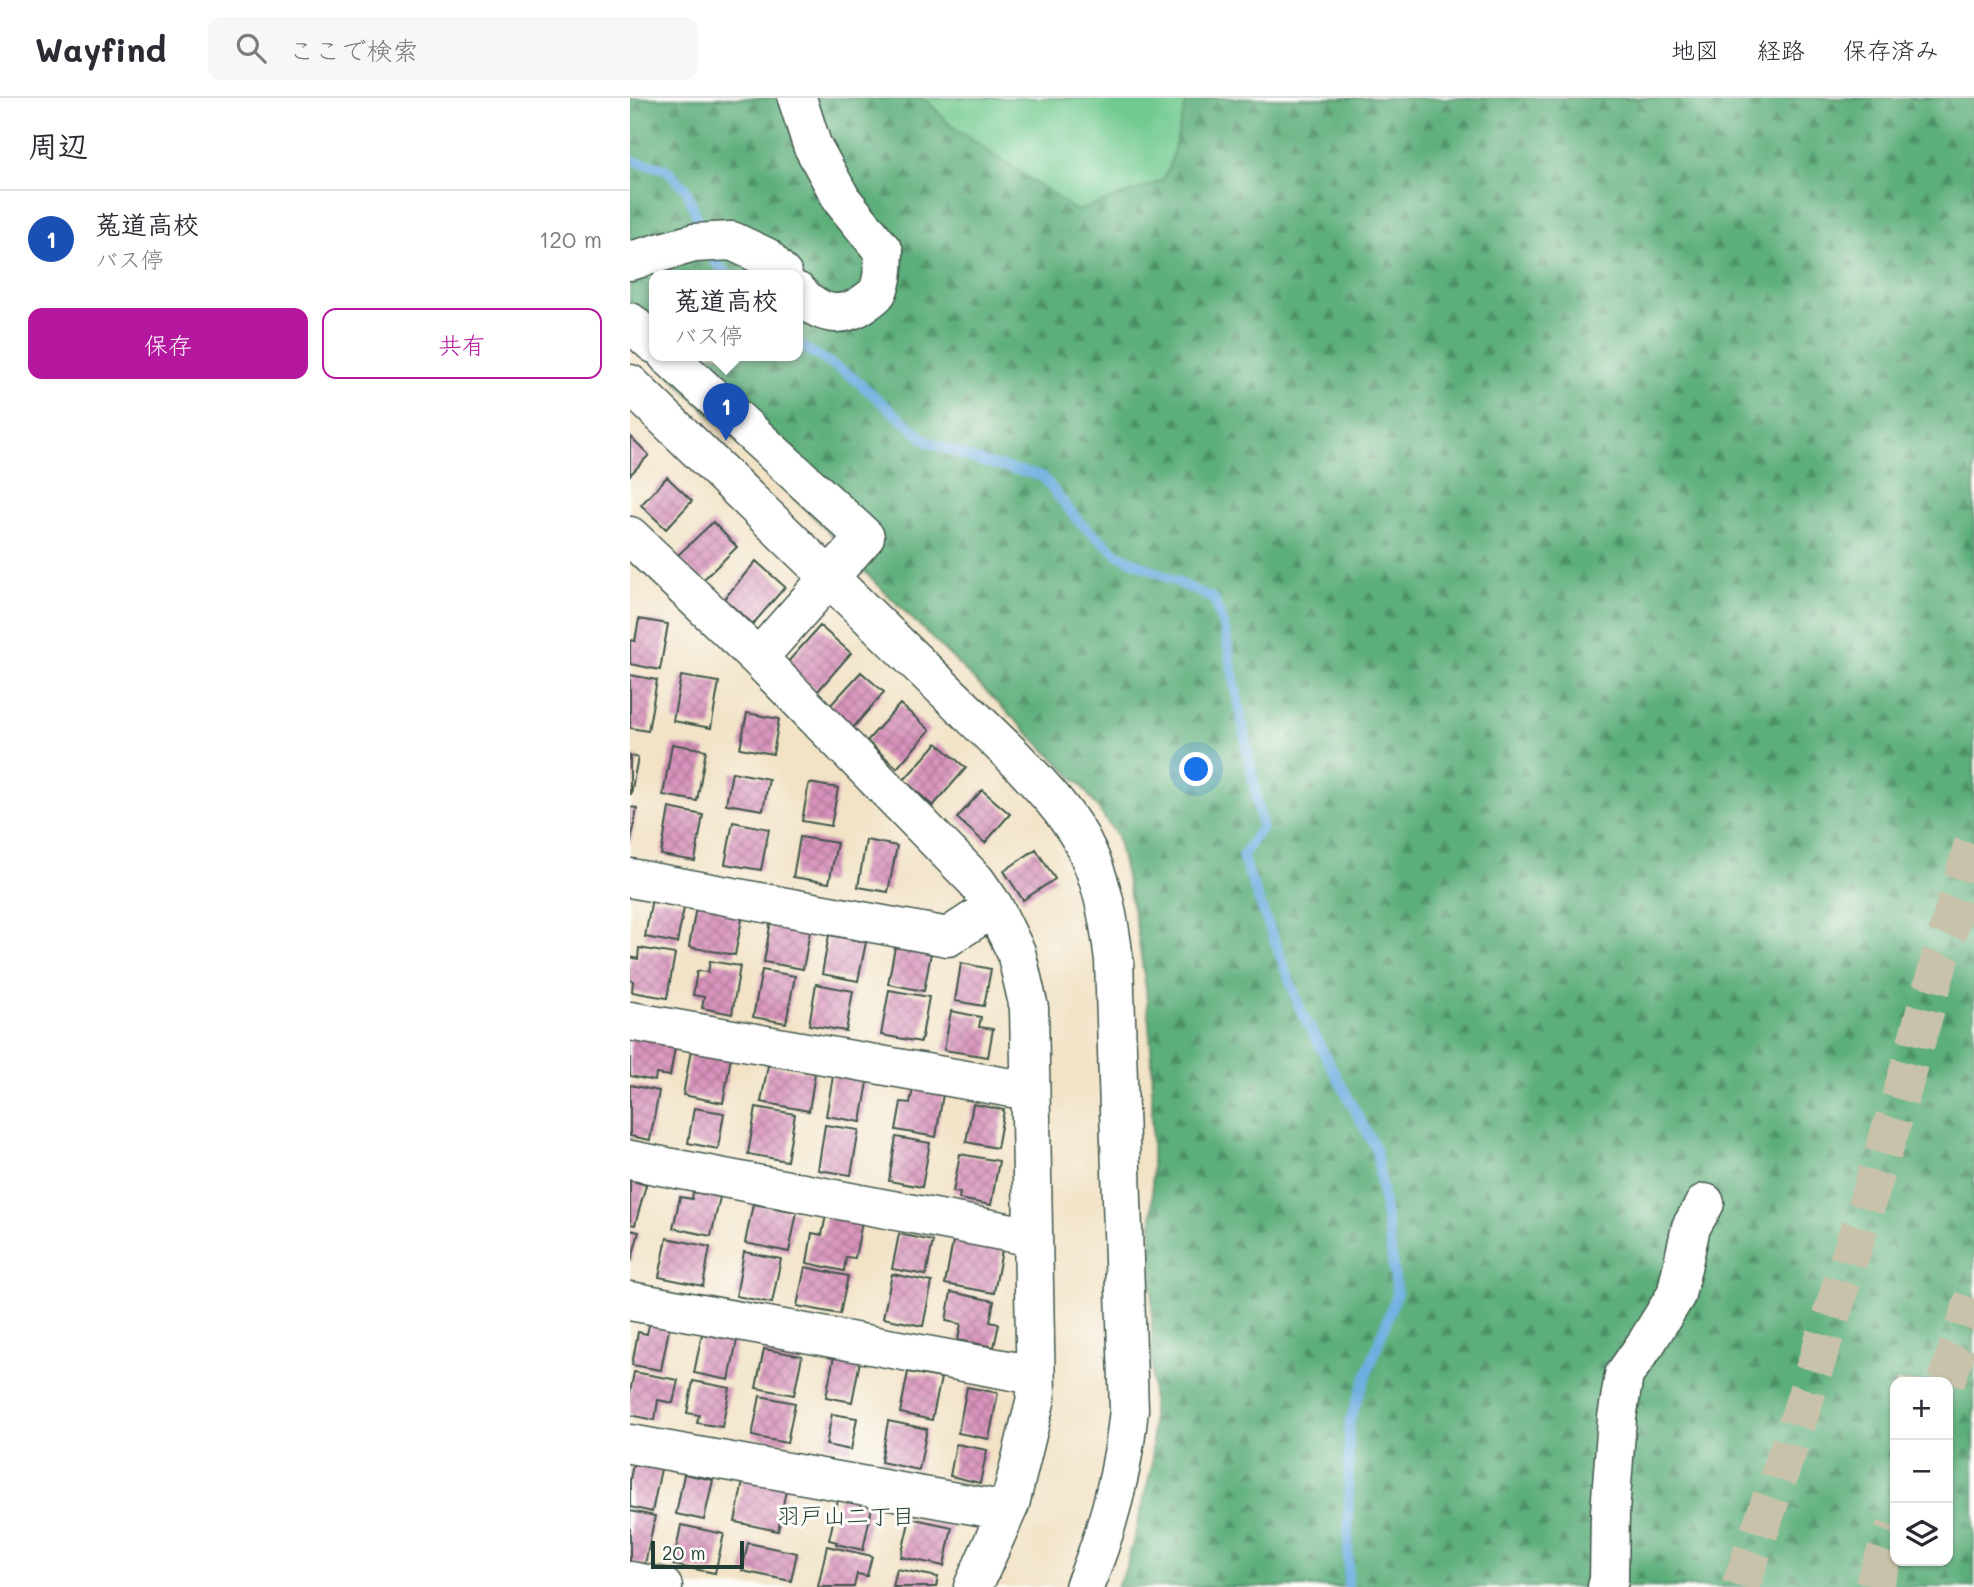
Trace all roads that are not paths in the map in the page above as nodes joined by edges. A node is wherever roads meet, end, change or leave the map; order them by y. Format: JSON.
{"nodes":[{"id":1,"x":797,"y":98,"type":"edge"},
{"id":2,"x":630,"y":261,"type":"edge"},
{"id":3,"x":778,"y":270,"type":"edge"},
{"id":4,"x":803,"y":298,"type":"edge"},
{"id":5,"x":630,"y":321,"type":"edge"},
{"id":6,"x":649,"y":339,"type":"edge"},
{"id":7,"x":674,"y":361,"type":"edge"},
{"id":8,"x":630,"y":384,"type":"edge"},
{"id":9,"x":630,"y":536,"type":"edge"},
{"id":10,"x":829,"y":577,"type":"junction"},
{"id":11,"x":758,"y":658,"type":"junction"},
{"id":12,"x":630,"y":878,"type":"edge"},
{"id":13,"x":994,"y":906,"type":"junction"},
{"id":14,"x":630,"y":1021,"type":"edge"},
{"id":15,"x":1030,"y":1091,"type":"junction"},
{"id":16,"x":630,"y":1160,"type":"edge"},
{"id":17,"x":1705,"y":1203,"type":"dead end"},
{"id":18,"x":1033,"y":1237,"type":"junction"},
{"id":19,"x":630,"y":1301,"type":"edge"},
{"id":20,"x":1035,"y":1376,"type":"junction"},
{"id":21,"x":630,"y":1444,"type":"edge"},
{"id":22,"x":1007,"y":1511,"type":"junction"},
{"id":23,"x":630,"y":1581,"type":"edge"},
{"id":24,"x":663,"y":1587,"type":"edge"},
{"id":25,"x":973,"y":1587,"type":"edge"},
{"id":26,"x":1084,"y":1587,"type":"edge"},
{"id":27,"x":1607,"y":1587,"type":"edge"}],
"edges":[{"from":1,"to":4,"type":"street"},
{"from":2,"to":3,"type":"street"},
{"from":5,"to":6,"type":"street"},
{"from":7,"to":10,"type":"street"},
{"from":8,"to":10,"type":"street"},
{"from":9,"to":11,"type":"street"},
{"from":10,"to":11,"type":"street"},
{"from":10,"to":26,"type":"street"},
{"from":11,"to":13,"type":"street"},
{"from":12,"to":13,"type":"street"},
{"from":13,"to":15,"type":"street"},
{"from":14,"to":15,"type":"street"},
{"from":15,"to":18,"type":"street"},
{"from":16,"to":18,"type":"street"},
{"from":17,"to":27,"type":"street"},
{"from":18,"to":20,"type":"street"},
{"from":19,"to":20,"type":"street"},
{"from":20,"to":22,"type":"street"},
{"from":21,"to":22,"type":"street"},
{"from":22,"to":25,"type":"street"},
{"from":23,"to":24,"type":"street"}]}
